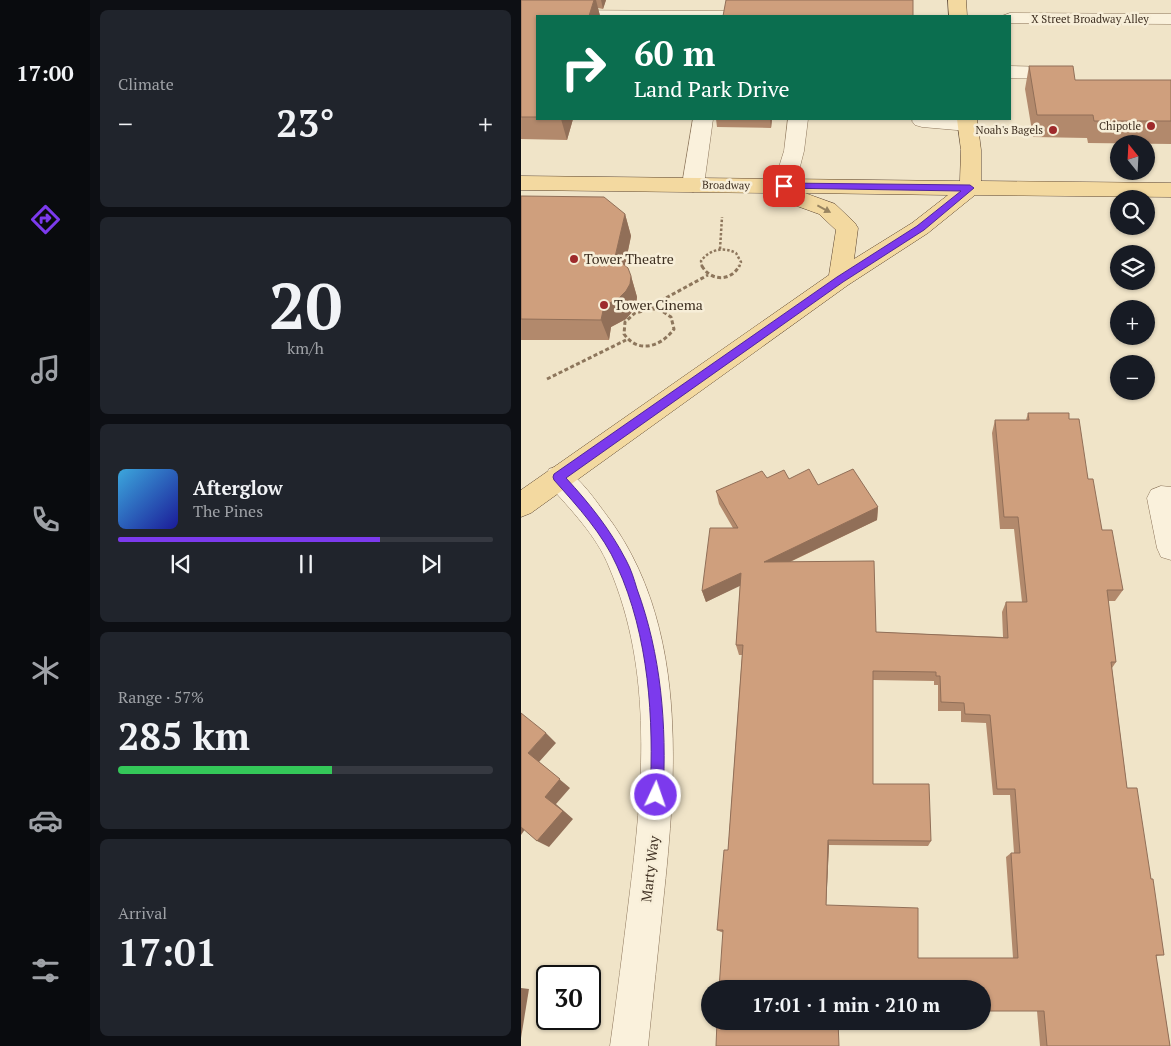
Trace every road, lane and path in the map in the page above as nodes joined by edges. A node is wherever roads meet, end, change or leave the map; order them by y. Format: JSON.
{"nodes":[{"id":1,"x":957,"y":0,"type":"edge"},
{"id":2,"x":1114,"y":0,"type":"edge"},
{"id":3,"x":521,"y":15,"type":"edge"},
{"id":4,"x":536,"y":15,"type":"edge"},
{"id":5,"x":958,"y":15,"type":"edge"},
{"id":6,"x":1011,"y":18,"type":"edge"},
{"id":7,"x":1120,"y":19,"type":"junction"},
{"id":8,"x":1171,"y":19,"type":"edge"},
{"id":9,"x":1011,"y":72,"type":"edge"},
{"id":10,"x":1055,"y":73,"type":"edge"},
{"id":11,"x":703,"y":120,"type":"edge"},
{"id":12,"x":798,"y":120,"type":"edge"},
{"id":13,"x":921,"y":121,"type":"dead end"},
{"id":14,"x":968,"y":122,"type":"edge"},
{"id":15,"x":521,"y":183,"type":"edge"},
{"id":16,"x":693,"y":185,"type":"junction"},
{"id":17,"x":762,"y":186,"type":"junction"},
{"id":18,"x":784,"y":186,"type":"junction"},
{"id":19,"x":970,"y":188,"type":"junction"},
{"id":20,"x":1171,"y":190,"type":"edge"},
{"id":21,"x":721,"y":217,"type":"dead end"},
{"id":22,"x":720,"y":249,"type":"junction"},
{"id":23,"x":708,"y":275,"type":"junction"},
{"id":24,"x":840,"y":279,"type":"junction"},
{"id":25,"x":651,"y":308,"type":"junction"},
{"id":26,"x":626,"y":340,"type":"junction"},
{"id":27,"x":547,"y":379,"type":"dead end"},
{"id":28,"x":558,"y":477,"type":"junction"},
{"id":29,"x":1166,"y":499,"type":"edge"},
{"id":30,"x":521,"y":505,"type":"edge"},
{"id":31,"x":1171,"y":548,"type":"edge"},
{"id":32,"x":629,"y":1046,"type":"edge"}],
"edges":[{"from":1,"to":5,"type":"main road"},
{"from":2,"to":7,"type":"street"},
{"from":3,"to":4,"type":"street"},
{"from":6,"to":7,"type":"street","name":"X Street Broadway Alley"},
{"from":7,"to":8,"type":"street","name":"X Street Broadway Alley"},
{"from":9,"to":10,"type":"street"},
{"from":11,"to":16,"type":"street"},
{"from":12,"to":18,"type":"street"},
{"from":13,"to":14,"type":"street"},
{"from":14,"to":19,"type":"main road"},
{"from":15,"to":16,"type":"main road","name":"Broadway"},
{"from":16,"to":17,"type":"main road","name":"Broadway"},
{"from":17,"to":18,"type":"main road","name":"Broadway"},
{"from":17,"to":24,"type":"main road","one_way":true},
{"from":18,"to":19,"type":"main road","name":"Broadway"},
{"from":19,"to":20,"type":"main road","name":"Broadway"},
{"from":19,"to":24,"type":"main road"},
{"from":21,"to":22,"type":"path"},
{"from":22,"to":23,"type":"path"},
{"from":22,"to":23,"type":"path"},
{"from":23,"to":25,"type":"path"},
{"from":24,"to":28,"type":"main road"},
{"from":25,"to":26,"type":"path"},
{"from":25,"to":26,"type":"path"},
{"from":26,"to":27,"type":"path"},
{"from":28,"to":30,"type":"main road"},
{"from":28,"to":32,"type":"street","name":"Marty Way"},
{"from":29,"to":31,"type":"street"}]}
